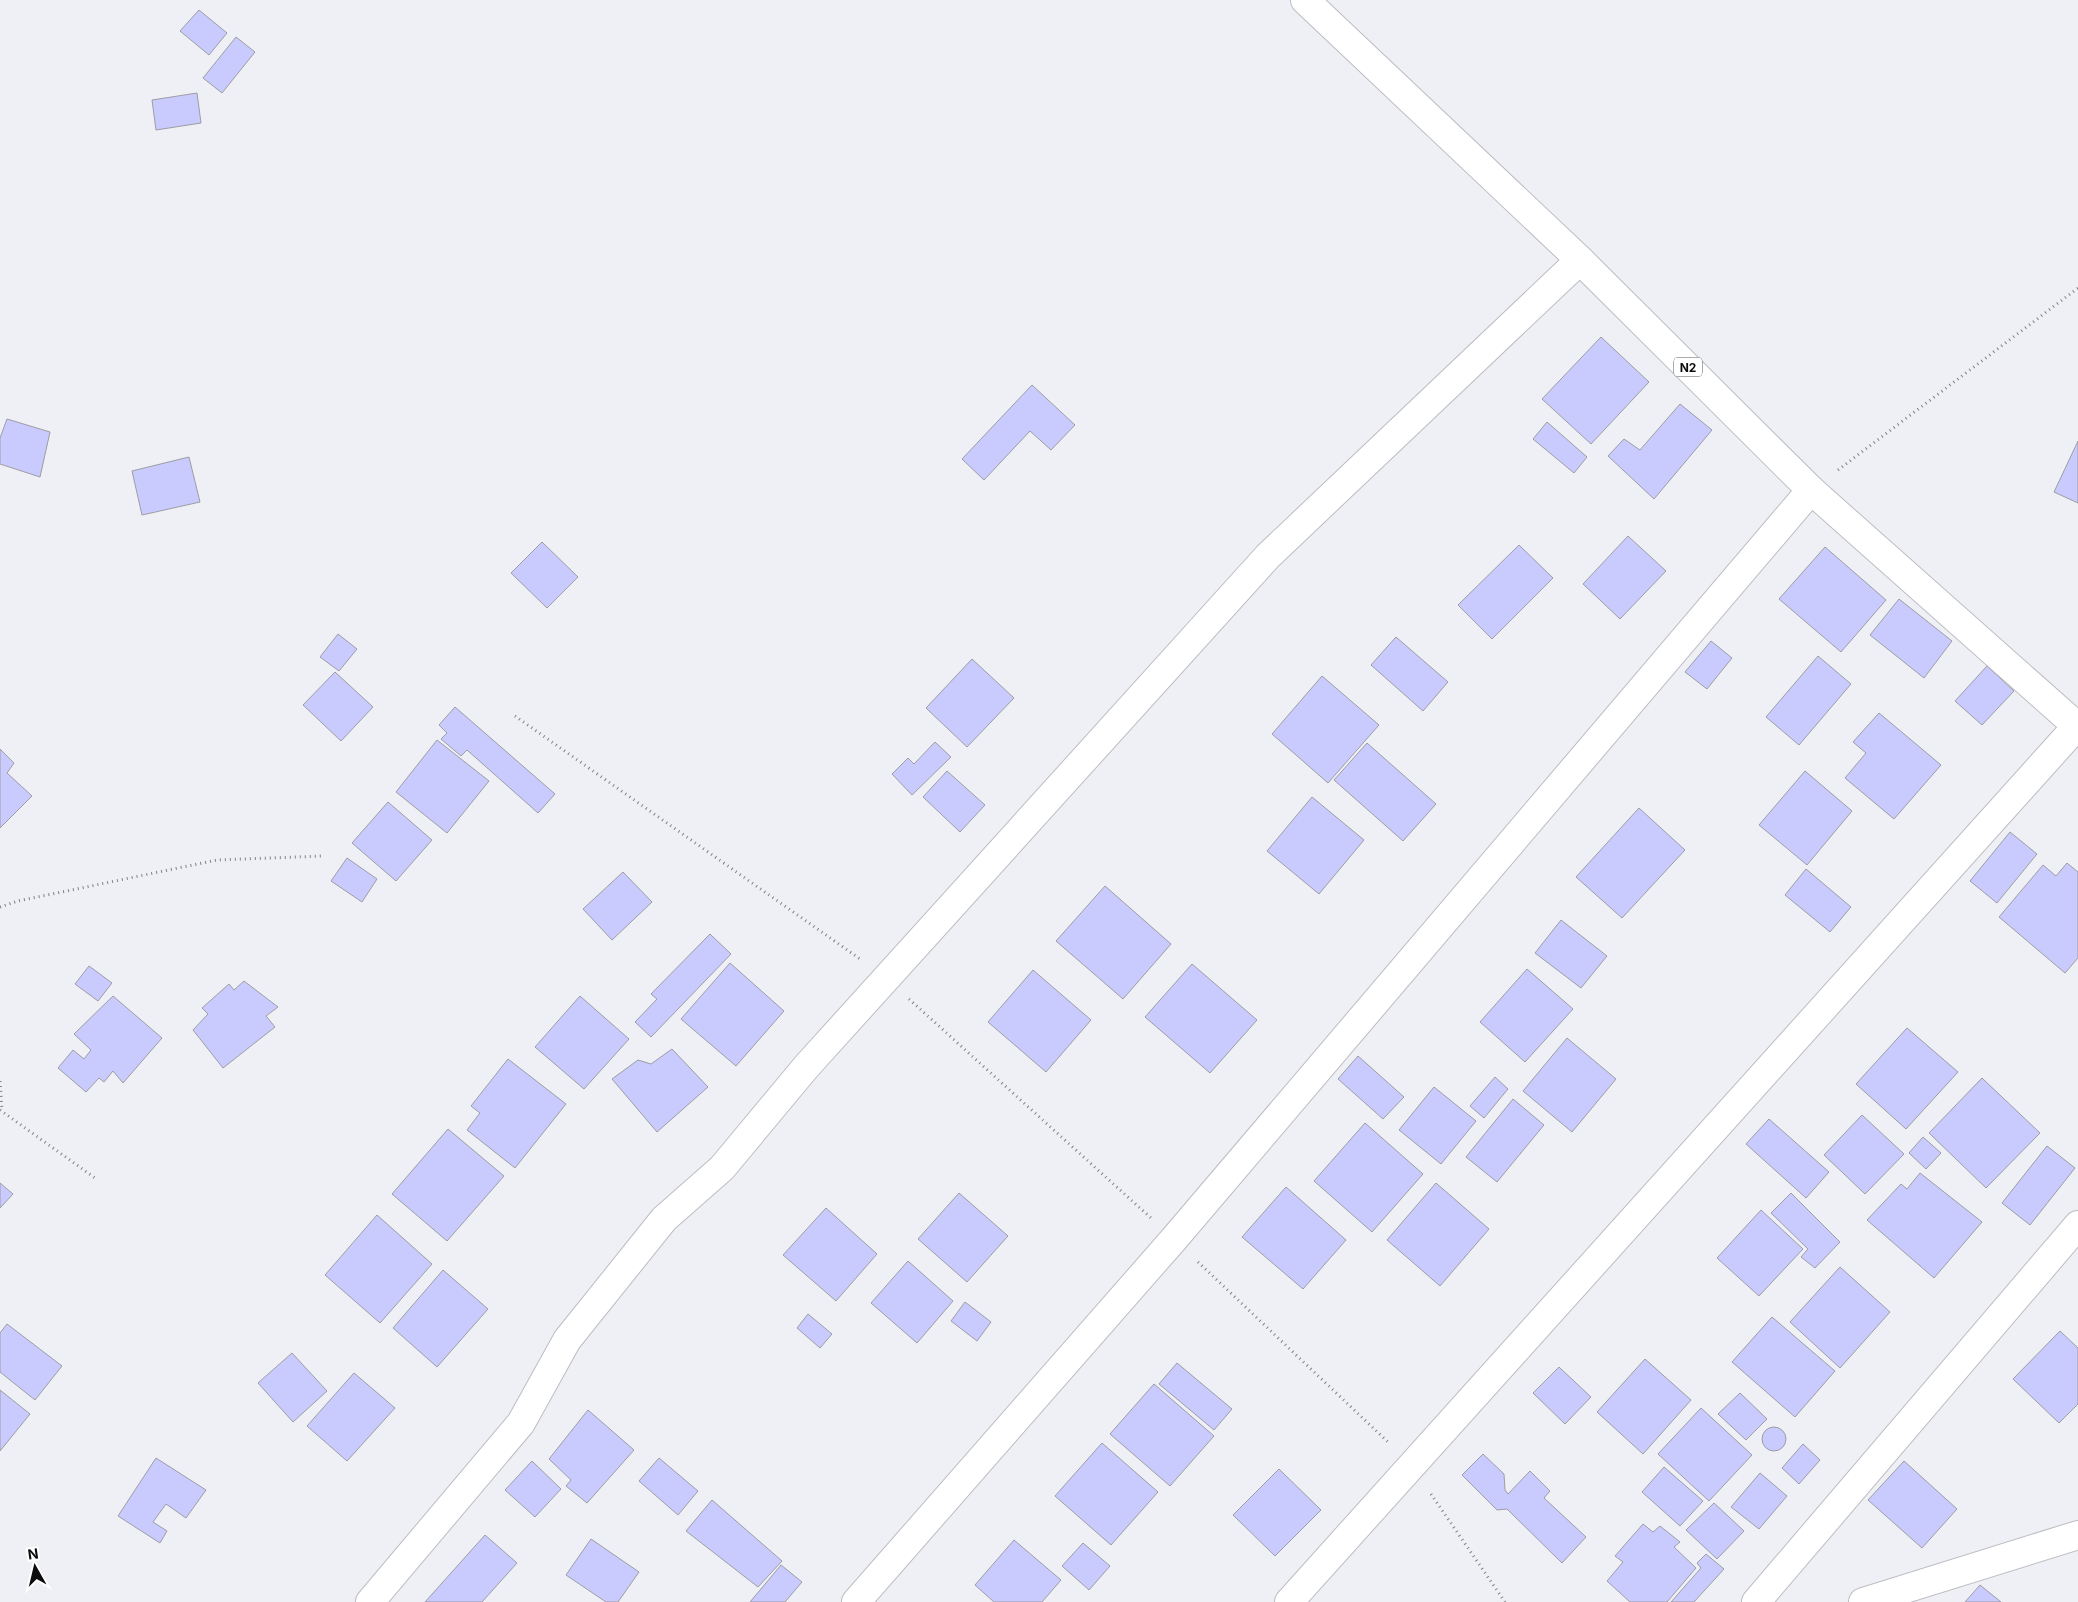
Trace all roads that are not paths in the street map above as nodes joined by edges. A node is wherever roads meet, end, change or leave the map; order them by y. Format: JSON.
{"nodes":[{"id":1,"x":1305,"y":0,"type":"edge"},
{"id":2,"x":1580,"y":260,"type":"junction"},
{"id":3,"x":1811,"y":490,"type":"junction"},
{"id":4,"x":2077,"y":726,"type":"edge"},
{"id":5,"x":2078,"y":1225,"type":"edge"},
{"id":6,"x":2078,"y":1535,"type":"edge"},
{"id":7,"x":370,"y":1602,"type":"edge"},
{"id":8,"x":856,"y":1602,"type":"edge"},
{"id":9,"x":1289,"y":1602,"type":"edge"},
{"id":10,"x":1756,"y":1602,"type":"edge"},
{"id":11,"x":1863,"y":1602,"type":"edge"}],
"edges":[{"from":1,"to":2,"type":"main road","number":"N2"},
{"from":2,"to":3,"type":"main road","number":"N2"},
{"from":2,"to":7,"type":"main road"},
{"from":3,"to":4,"type":"main road","number":"N2"},
{"from":3,"to":8,"type":"main road"},
{"from":4,"to":9,"type":"main road"},
{"from":5,"to":10,"type":"main road"},
{"from":6,"to":11,"type":"main road"}]}
